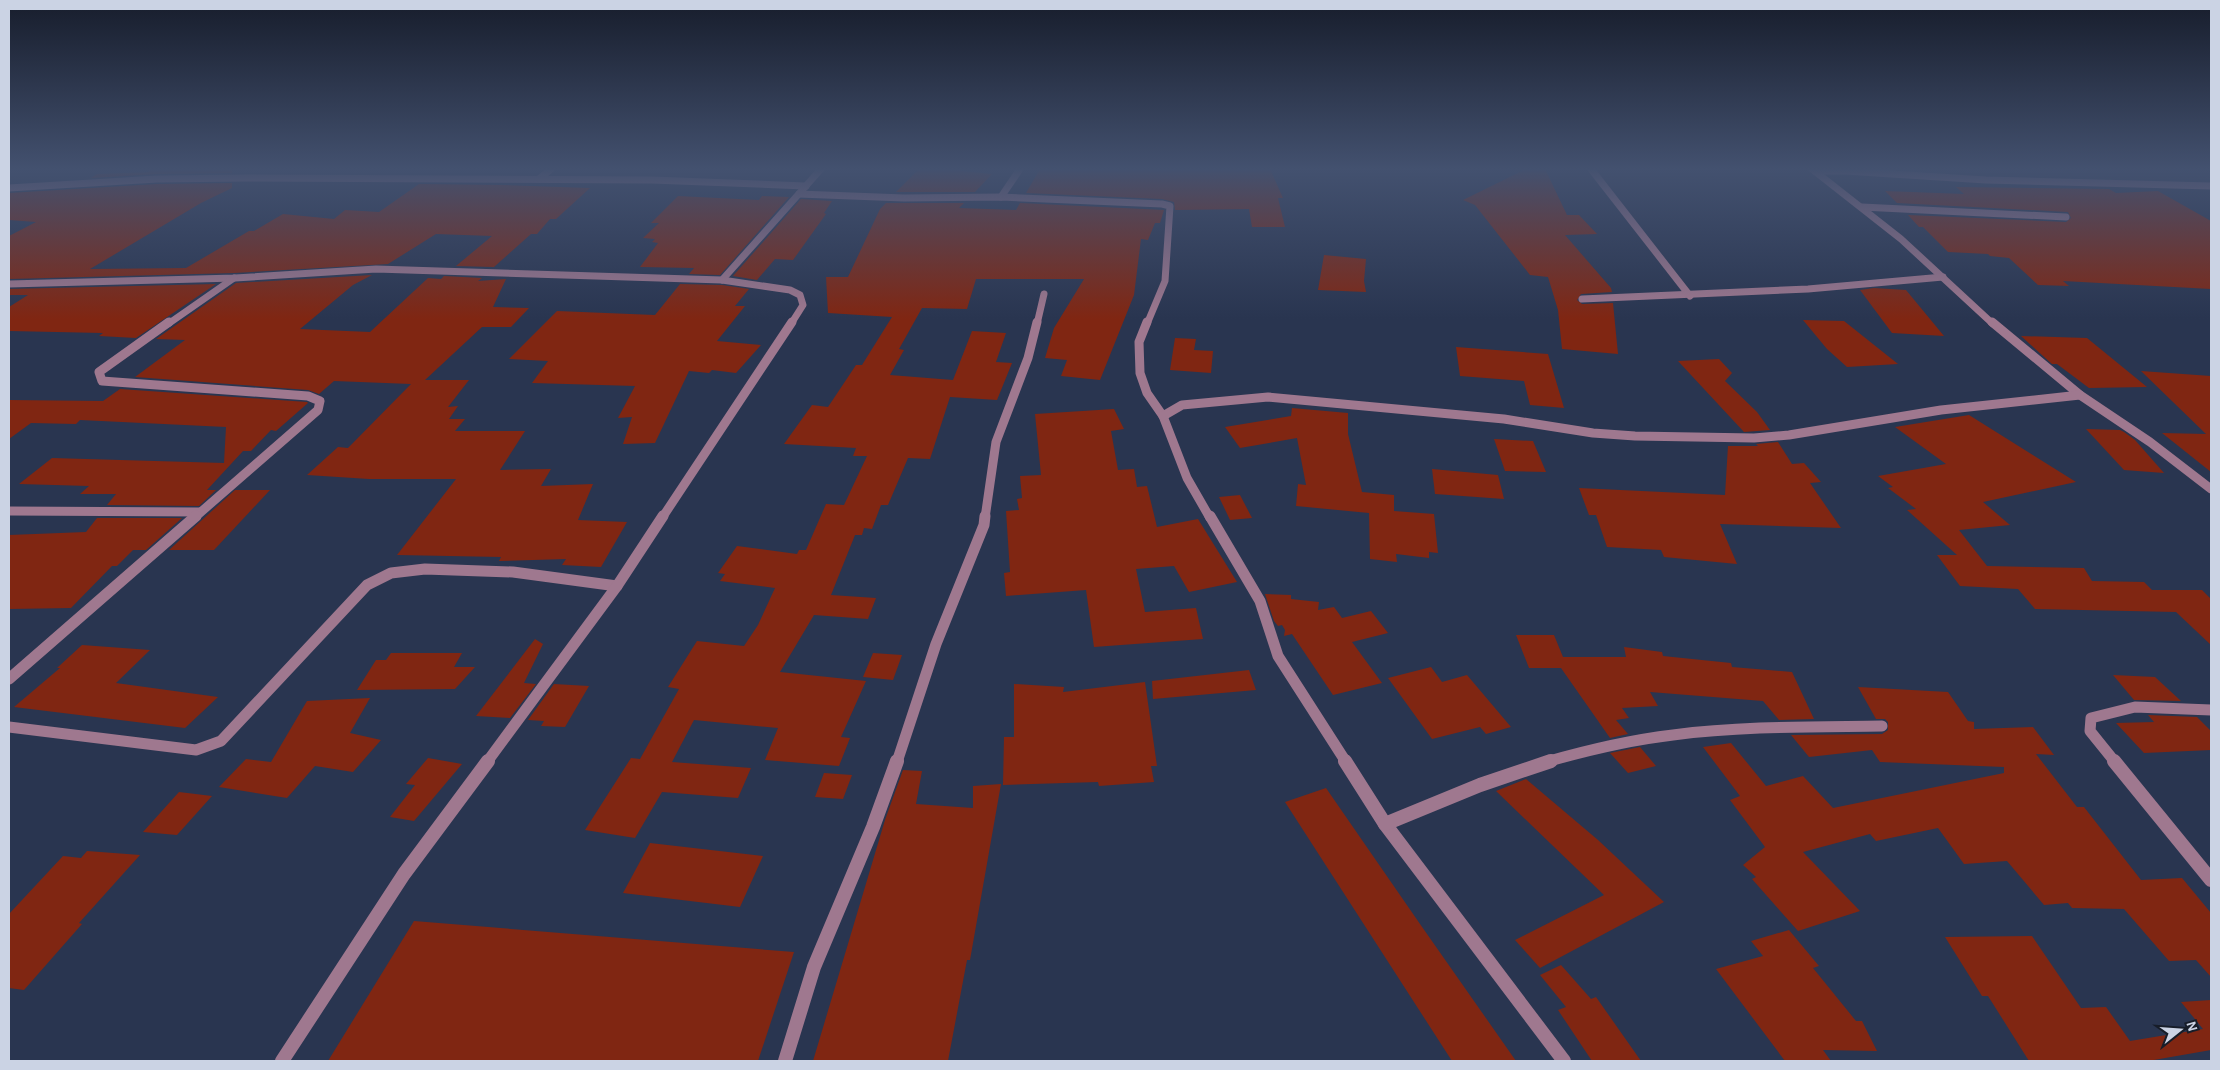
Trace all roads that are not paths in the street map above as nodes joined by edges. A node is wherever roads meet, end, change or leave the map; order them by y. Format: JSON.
{"nodes":[{"id":1,"x":777,"y":219,"type":"edge"},
{"id":2,"x":1170,"y":219,"type":"edge"},
{"id":3,"x":1632,"y":219,"type":"edge"},
{"id":4,"x":1876,"y":219,"type":"edge"},
{"id":5,"x":1943,"y":277,"type":"junction"},
{"id":6,"x":235,"y":278,"type":"junction"},
{"id":7,"x":722,"y":280,"type":"junction"},
{"id":8,"x":9,"y":284,"type":"edge"},
{"id":9,"x":1044,"y":294,"type":"dead end"},
{"id":10,"x":1690,"y":296,"type":"junction"},
{"id":11,"x":1582,"y":298,"type":"dead end"},
{"id":12,"x":2080,"y":394,"type":"junction"},
{"id":13,"x":1163,"y":416,"type":"junction"},
{"id":14,"x":2211,"y":489,"type":"edge"},
{"id":15,"x":9,"y":511,"type":"edge"},
{"id":16,"x":200,"y":512,"type":"junction"},
{"id":17,"x":618,"y":586,"type":"junction"},
{"id":18,"x":9,"y":679,"type":"edge"},
{"id":19,"x":2211,"y":710,"type":"edge"},
{"id":20,"x":1882,"y":726,"type":"dead end"},
{"id":21,"x":9,"y":727,"type":"edge"},
{"id":22,"x":1385,"y":824,"type":"junction"},
{"id":23,"x":2211,"y":880,"type":"edge"},
{"id":24,"x":282,"y":1061,"type":"edge"},
{"id":25,"x":784,"y":1061,"type":"edge"},
{"id":26,"x":1564,"y":1061,"type":"edge"}],
"edges":[{"from":1,"to":7,"type":"street"},
{"from":2,"to":13,"type":"street"},
{"from":3,"to":10,"type":"street"},
{"from":4,"to":5,"type":"street"},
{"from":5,"to":10,"type":"street"},
{"from":5,"to":12,"type":"street"},
{"from":6,"to":7,"type":"street"},
{"from":6,"to":8,"type":"street"},
{"from":6,"to":16,"type":"street"},
{"from":7,"to":17,"type":"street"},
{"from":9,"to":25,"type":"street"},
{"from":10,"to":11,"type":"street"},
{"from":12,"to":13,"type":"street"},
{"from":12,"to":14,"type":"street"},
{"from":13,"to":22,"type":"street"},
{"from":15,"to":16,"type":"street"},
{"from":16,"to":18,"type":"street"},
{"from":17,"to":21,"type":"street"},
{"from":17,"to":24,"type":"street"},
{"from":19,"to":23,"type":"street"},
{"from":20,"to":22,"type":"street"},
{"from":22,"to":26,"type":"street"}]}
